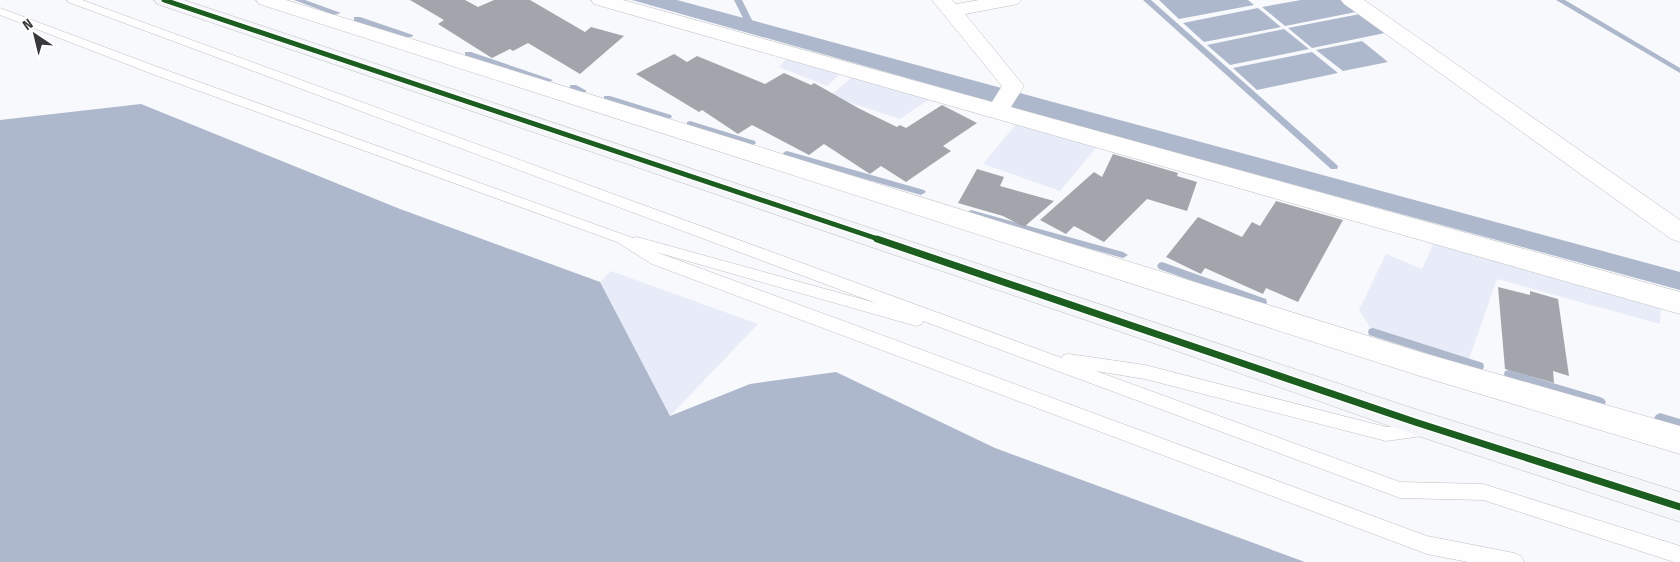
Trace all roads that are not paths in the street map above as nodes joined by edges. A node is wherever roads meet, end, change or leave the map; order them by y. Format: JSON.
{"nodes":[{"id":1,"x":72,"y":0,"type":"edge"},
{"id":2,"x":164,"y":0,"type":"edge"},
{"id":3,"x":266,"y":0,"type":"edge"},
{"id":4,"x":601,"y":0,"type":"edge"},
{"id":5,"x":1011,"y":0,"type":"edge"},
{"id":6,"x":1351,"y":0,"type":"edge"},
{"id":7,"x":947,"y":6,"type":"edge"},
{"id":8,"x":0,"y":12,"type":"edge"},
{"id":9,"x":1000,"y":109,"type":"junction"},
{"id":10,"x":1680,"y":233,"type":"edge"},
{"id":11,"x":622,"y":238,"type":"junction"},
{"id":12,"x":1680,"y":303,"type":"edge"},
{"id":13,"x":1034,"y":354,"type":"junction"},
{"id":14,"x":1435,"y":428,"type":"junction"},
{"id":15,"x":1680,"y":440,"type":"edge"},
{"id":16,"x":1680,"y":507,"type":"edge"},
{"id":17,"x":1680,"y":555,"type":"edge"},
{"id":18,"x":1514,"y":562,"type":"edge"}],
"edges":[{"from":1,"to":13,"type":"lane"},
{"from":2,"to":14,"type":"street"},
{"from":3,"to":15,"type":"street"},
{"from":4,"to":9,"type":"street"},
{"from":5,"to":7,"type":"street"},
{"from":6,"to":10,"type":"street"},
{"from":7,"to":9,"type":"street"},
{"from":8,"to":11,"type":"lane"},
{"from":9,"to":12,"type":"street"},
{"from":11,"to":13,"type":"lane"},
{"from":11,"to":18,"type":"lane"},
{"from":13,"to":14,"type":"lane"},
{"from":13,"to":17,"type":"lane"},
{"from":14,"to":16,"type":"street"}]}
